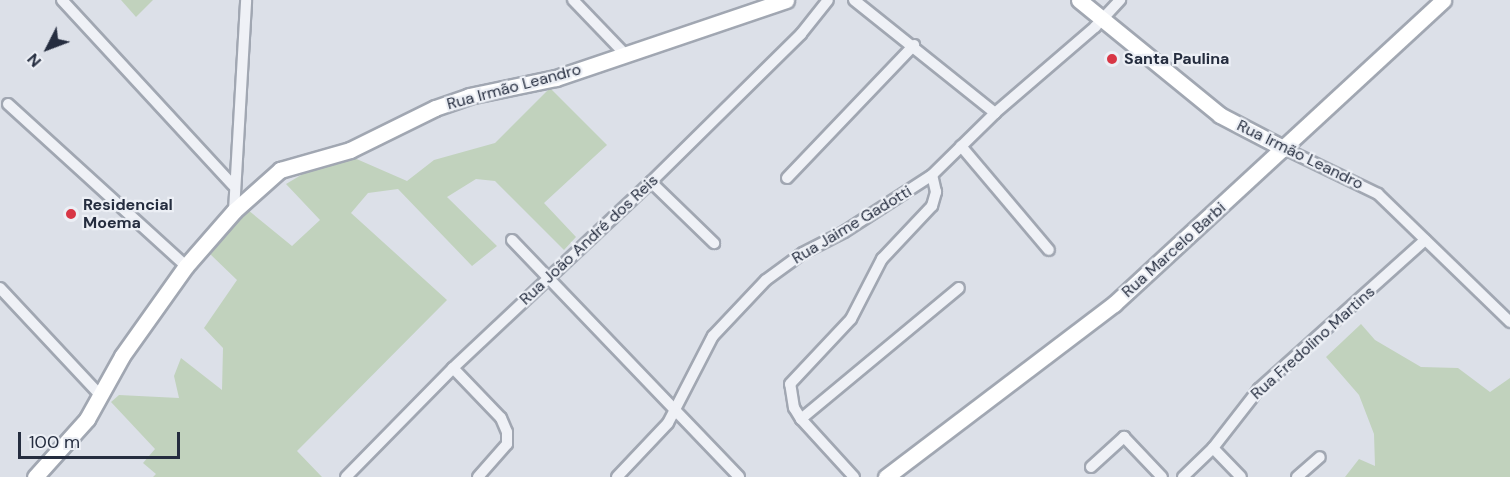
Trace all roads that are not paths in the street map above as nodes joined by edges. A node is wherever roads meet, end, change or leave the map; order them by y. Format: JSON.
{"nodes":[{"id":1,"x":62,"y":0,"type":"edge"},
{"id":2,"x":246,"y":0,"type":"edge"},
{"id":3,"x":573,"y":0,"type":"edge"},
{"id":4,"x":828,"y":0,"type":"edge"},
{"id":5,"x":854,"y":0,"type":"edge"},
{"id":6,"x":1078,"y":0,"type":"edge"},
{"id":7,"x":1120,"y":0,"type":"edge"},
{"id":8,"x":1443,"y":0,"type":"edge"},
{"id":9,"x":775,"y":1,"type":"edge"},
{"id":10,"x":1103,"y":20,"type":"junction"},
{"id":11,"x":914,"y":45,"type":"junction"},
{"id":12,"x":626,"y":55,"type":"junction"},
{"id":13,"x":8,"y":104,"type":"dead end"},
{"id":14,"x":995,"y":113,"type":"junction"},
{"id":15,"x":961,"y":146,"type":"junction"},
{"id":16,"x":1285,"y":149,"type":"junction"},
{"id":17,"x":932,"y":175,"type":"junction"},
{"id":18,"x":787,"y":178,"type":"dead end"},
{"id":19,"x":651,"y":182,"type":"junction"},
{"id":20,"x":233,"y":184,"type":"junction"},
{"id":21,"x":234,"y":211,"type":"junction"},
{"id":22,"x":512,"y":240,"type":"dead end"},
{"id":23,"x":1425,"y":240,"type":"junction"},
{"id":24,"x":714,"y":243,"type":"dead end"},
{"id":25,"x":1049,"y":250,"type":"dead end"},
{"id":26,"x":186,"y":266,"type":"junction"},
{"id":27,"x":549,"y":276,"type":"junction"},
{"id":28,"x":0,"y":288,"type":"edge"},
{"id":29,"x":959,"y":288,"type":"dead end"},
{"id":30,"x":1510,"y":322,"type":"edge"},
{"id":31,"x":453,"y":368,"type":"junction"},
{"id":32,"x":101,"y":396,"type":"junction"},
{"id":33,"x":676,"y":410,"type":"junction"},
{"id":34,"x":801,"y":419,"type":"junction"},
{"id":35,"x":1213,"y":448,"type":"junction"},
{"id":36,"x":1320,"y":457,"type":"dead end"},
{"id":37,"x":1091,"y":467,"type":"dead end"},
{"id":38,"x":35,"y":477,"type":"edge"},
{"id":39,"x":346,"y":477,"type":"edge"},
{"id":40,"x":478,"y":477,"type":"edge"},
{"id":41,"x":617,"y":477,"type":"edge"},
{"id":42,"x":739,"y":477,"type":"edge"},
{"id":43,"x":854,"y":477,"type":"edge"},
{"id":44,"x":886,"y":477,"type":"edge"},
{"id":45,"x":1162,"y":477,"type":"edge"},
{"id":46,"x":1183,"y":477,"type":"edge"},
{"id":47,"x":1241,"y":477,"type":"edge"},
{"id":48,"x":1297,"y":477,"type":"edge"}],
"edges":[{"from":1,"to":20,"type":"street"},
{"from":2,"to":20,"type":"street"},
{"from":3,"to":12,"type":"street"},
{"from":4,"to":19,"type":"street","name":"Rua João André dos Reis"},
{"from":5,"to":11,"type":"street"},
{"from":6,"to":10,"type":"street","name":"Rua Irmão Leandro"},
{"from":7,"to":10,"type":"street","name":"Rua Jaime Gadotti"},
{"from":8,"to":16,"type":"street","name":"Rua Marcelo Barbi"},
{"from":9,"to":12,"type":"street","name":"Rua Irmão Leandro"},
{"from":10,"to":14,"type":"street","name":"Rua Jaime Gadotti"},
{"from":10,"to":16,"type":"street","name":"Rua Irmão Leandro"},
{"from":11,"to":14,"type":"street"},
{"from":11,"to":18,"type":"street"},
{"from":12,"to":21,"type":"street","name":"Rua Irmão Leandro"},
{"from":13,"to":26,"type":"street"},
{"from":14,"to":15,"type":"street","name":"Rua Jaime Gadotti"},
{"from":15,"to":17,"type":"street","name":"Rua Jaime Gadotti"},
{"from":15,"to":25,"type":"street"},
{"from":16,"to":23,"type":"street","name":"Rua Irmão Leandro"},
{"from":16,"to":44,"type":"street","name":"Rua Marcelo Barbi"},
{"from":17,"to":33,"type":"street","name":"Rua Jaime Gadotti"},
{"from":17,"to":34,"type":"street"},
{"from":19,"to":24,"type":"street"},
{"from":19,"to":27,"type":"street","name":"Rua João André dos Reis"},
{"from":20,"to":21,"type":"street"},
{"from":21,"to":26,"type":"street","name":"Rua Irmão Leandro"},
{"from":22,"to":27,"type":"street"},
{"from":23,"to":30,"type":"street","name":"Rua Irmão Leandro"},
{"from":23,"to":35,"type":"street","name":"Rua Fredolino Martins"},
{"from":26,"to":32,"type":"street","name":"Rua Irmão Leandro"},
{"from":27,"to":31,"type":"street","name":"Rua João André dos Reis"},
{"from":27,"to":33,"type":"street"},
{"from":28,"to":32,"type":"street"},
{"from":29,"to":34,"type":"street"},
{"from":31,"to":39,"type":"street","name":"Rua João André dos Reis"},
{"from":31,"to":40,"type":"street"},
{"from":32,"to":38,"type":"street","name":"Rua Irmão Leandro"},
{"from":33,"to":41,"type":"street","name":"Rua Jaime Gadotti"},
{"from":33,"to":42,"type":"street"},
{"from":34,"to":43,"type":"street"},
{"from":35,"to":46,"type":"street","name":"Rua Fredolino Martins"},
{"from":35,"to":47,"type":"street"},
{"from":36,"to":48,"type":"street"},
{"from":37,"to":45,"type":"street"}]}
